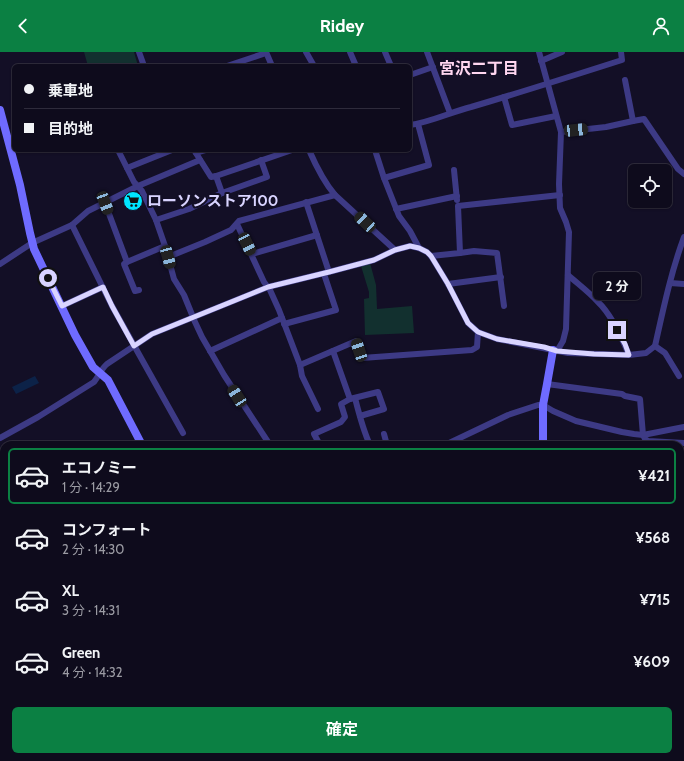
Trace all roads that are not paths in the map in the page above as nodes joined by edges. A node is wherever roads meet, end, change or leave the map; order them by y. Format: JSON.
{"nodes":[{"id":1,"x":139,"y":52,"type":"edge"},
{"id":2,"x":306,"y":52,"type":"edge"},
{"id":3,"x":350,"y":52,"type":"edge"},
{"id":4,"x":385,"y":52,"type":"edge"},
{"id":5,"x":427,"y":52,"type":"edge"},
{"id":6,"x":539,"y":52,"type":"edge"},
{"id":7,"x":562,"y":52,"type":"edge"},
{"id":8,"x":621,"y":52,"type":"edge"},
{"id":9,"x":266,"y":53,"type":"edge"},
{"id":10,"x":541,"y":61,"type":"junction"},
{"id":11,"x":143,"y":64,"type":"edge"},
{"id":12,"x":233,"y":64,"type":"edge"},
{"id":13,"x":271,"y":64,"type":"edge"},
{"id":14,"x":313,"y":64,"type":"edge"},
{"id":15,"x":355,"y":64,"type":"edge"},
{"id":16,"x":390,"y":64,"type":"edge"},
{"id":17,"x":433,"y":67,"type":"junction"},
{"id":18,"x":412,"y":74,"type":"edge"},
{"id":19,"x":625,"y":80,"type":"dead end"},
{"id":20,"x":547,"y":84,"type":"junction"},
{"id":21,"x":504,"y":97,"type":"junction"},
{"id":22,"x":0,"y":110,"type":"edge"},
{"id":23,"x":450,"y":113,"type":"junction"},
{"id":24,"x":556,"y":116,"type":"junction"},
{"id":25,"x":633,"y":121,"type":"junction"},
{"id":26,"x":418,"y":124,"type":"junction"},
{"id":27,"x":412,"y":125,"type":"edge"},
{"id":28,"x":561,"y":132,"type":"junction"},
{"id":29,"x":119,"y":152,"type":"edge"},
{"id":30,"x":167,"y":152,"type":"edge"},
{"id":31,"x":195,"y":152,"type":"edge"},
{"id":32,"x":286,"y":152,"type":"edge"},
{"id":33,"x":310,"y":152,"type":"edge"},
{"id":34,"x":376,"y":152,"type":"edge"},
{"id":35,"x":200,"y":160,"type":"junction"},
{"id":36,"x":261,"y":160,"type":"junction"},
{"id":37,"x":127,"y":168,"type":"junction"},
{"id":38,"x":454,"y":170,"type":"dead end"},
{"id":39,"x":684,"y":174,"type":"edge"},
{"id":40,"x":216,"y":176,"type":"junction"},
{"id":41,"x":384,"y":178,"type":"junction"},
{"id":42,"x":138,"y":186,"type":"junction"},
{"id":43,"x":222,"y":193,"type":"junction"},
{"id":44,"x":335,"y":195,"type":"junction"},
{"id":45,"x":560,"y":195,"type":"junction"},
{"id":46,"x":457,"y":196,"type":"junction"},
{"id":47,"x":306,"y":202,"type":"junction"},
{"id":48,"x":105,"y":203,"type":"junction"},
{"id":49,"x":458,"y":206,"type":"junction"},
{"id":50,"x":396,"y":208,"type":"junction"},
{"id":51,"x":156,"y":220,"type":"junction"},
{"id":52,"x":237,"y":224,"type":"junction"},
{"id":53,"x":72,"y":225,"type":"junction"},
{"id":54,"x":317,"y":235,"type":"junction"},
{"id":55,"x":684,"y":237,"type":"edge"},
{"id":56,"x":32,"y":243,"type":"junction"},
{"id":57,"x":165,"y":246,"type":"junction"},
{"id":58,"x":419,"y":248,"type":"junction"},
{"id":59,"x":395,"y":250,"type":"junction"},
{"id":60,"x":460,"y":253,"type":"junction"},
{"id":61,"x":252,"y":254,"type":"junction"},
{"id":62,"x":431,"y":256,"type":"junction"},
{"id":63,"x":168,"y":257,"type":"junction"},
{"id":64,"x":127,"y":262,"type":"junction"},
{"id":65,"x":0,"y":264,"type":"edge"},
{"id":66,"x":327,"y":273,"type":"junction"},
{"id":67,"x":568,"y":275,"type":"junction"},
{"id":68,"x":500,"y":277,"type":"junction"},
{"id":69,"x":670,"y":283,"type":"junction"},
{"id":70,"x":448,"y":284,"type":"junction"},
{"id":71,"x":684,"y":284,"type":"edge"},
{"id":72,"x":103,"y":287,"type":"junction"},
{"id":73,"x":268,"y":287,"type":"junction"},
{"id":74,"x":139,"y":290,"type":"dead end"},
{"id":75,"x":62,"y":306,"type":"junction"},
{"id":76,"x":504,"y":306,"type":"dead end"},
{"id":77,"x":193,"y":317,"type":"junction"},
{"id":78,"x":283,"y":321,"type":"junction"},
{"id":79,"x":478,"y":332,"type":"junction"},
{"id":80,"x":134,"y":346,"type":"junction"},
{"id":81,"x":655,"y":346,"type":"junction"},
{"id":82,"x":210,"y":351,"type":"junction"},
{"id":83,"x":333,"y":351,"type":"junction"},
{"id":84,"x":555,"y":351,"type":"junction"},
{"id":85,"x":629,"y":355,"type":"junction"},
{"id":86,"x":300,"y":365,"type":"junction"},
{"id":87,"x":100,"y":373,"type":"junction"},
{"id":88,"x":678,"y":376,"type":"dead end"},
{"id":89,"x":547,"y":384,"type":"junction"},
{"id":90,"x":353,"y":399,"type":"junction"},
{"id":91,"x":543,"y":405,"type":"junction"},
{"id":92,"x":318,"y":409,"type":"dead end"},
{"id":93,"x":360,"y":416,"type":"junction"},
{"id":94,"x":684,"y":427,"type":"edge"},
{"id":95,"x":183,"y":433,"type":"dead end"},
{"id":96,"x":384,"y":434,"type":"dead end"},
{"id":97,"x":643,"y":435,"type":"junction"},
{"id":98,"x":0,"y":438,"type":"edge"},
{"id":99,"x":140,"y":441,"type":"edge"},
{"id":100,"x":267,"y":441,"type":"edge"},
{"id":101,"x":318,"y":441,"type":"edge"},
{"id":102,"x":368,"y":441,"type":"edge"},
{"id":103,"x":387,"y":441,"type":"edge"},
{"id":104,"x":459,"y":441,"type":"edge"},
{"id":105,"x":543,"y":441,"type":"edge"},
{"id":106,"x":648,"y":441,"type":"edge"}],
"edges":[{"from":1,"to":11,"type":"street"},
{"from":2,"to":14,"type":"street"},
{"from":3,"to":15,"type":"street"},
{"from":4,"to":16,"type":"street"},
{"from":5,"to":17,"type":"street"},
{"from":6,"to":10,"type":"street"},
{"from":7,"to":10,"type":"street"},
{"from":8,"to":20,"type":"street"},
{"from":9,"to":12,"type":"street"},
{"from":9,"to":13,"type":"street"},
{"from":10,"to":20,"type":"street"},
{"from":17,"to":18,"type":"street"},
{"from":17,"to":23,"type":"street"},
{"from":19,"to":25,"type":"street"},
{"from":20,"to":21,"type":"street"},
{"from":20,"to":24,"type":"street"},
{"from":21,"to":23,"type":"street"},
{"from":21,"to":24,"type":"street"},
{"from":22,"to":56,"type":"street"},
{"from":23,"to":26,"type":"street"},
{"from":24,"to":28,"type":"street"},
{"from":25,"to":28,"type":"street"},
{"from":25,"to":39,"type":"street"},
{"from":26,"to":27,"type":"street"},
{"from":26,"to":41,"type":"street"},
{"from":28,"to":45,"type":"street"},
{"from":29,"to":37,"type":"street"},
{"from":30,"to":37,"type":"street"},
{"from":31,"to":35,"type":"street"},
{"from":32,"to":36,"type":"street"},
{"from":33,"to":44,"type":"street"},
{"from":34,"to":41,"type":"street"},
{"from":35,"to":40,"type":"street"},
{"from":35,"to":42,"type":"street"},
{"from":36,"to":40,"type":"street"},
{"from":36,"to":43,"type":"street"},
{"from":37,"to":42,"type":"street"},
{"from":38,"to":46,"type":"street"},
{"from":40,"to":43,"type":"street"},
{"from":41,"to":50,"type":"street"},
{"from":42,"to":48,"type":"street"},
{"from":42,"to":51,"type":"street"},
{"from":43,"to":51,"type":"street"},
{"from":44,"to":47,"type":"street"},
{"from":44,"to":59,"type":"street"},
{"from":45,"to":49,"type":"street"},
{"from":45,"to":67,"type":"street"},
{"from":46,"to":49,"type":"street"},
{"from":46,"to":50,"type":"street"},
{"from":47,"to":52,"type":"street"},
{"from":47,"to":54,"type":"street"},
{"from":48,"to":53,"type":"street"},
{"from":48,"to":64,"type":"street"},
{"from":49,"to":60,"type":"street"},
{"from":50,"to":58,"type":"street"},
{"from":51,"to":57,"type":"street"},
{"from":52,"to":61,"type":"street"},
{"from":52,"to":63,"type":"street"},
{"from":53,"to":56,"type":"street"},
{"from":53,"to":72,"type":"street"},
{"from":54,"to":61,"type":"street"},
{"from":54,"to":66,"type":"street"},
{"from":55,"to":69,"type":"street"},
{"from":56,"to":65,"type":"street"},
{"from":56,"to":75,"type":"street"},
{"from":57,"to":63,"type":"street"},
{"from":57,"to":64,"type":"street"},
{"from":58,"to":59,"type":"street"},
{"from":58,"to":62,"type":"street"},
{"from":59,"to":66,"type":"street"},
{"from":60,"to":62,"type":"street"},
{"from":60,"to":68,"type":"street"},
{"from":61,"to":73,"type":"street"},
{"from":62,"to":70,"type":"street"},
{"from":63,"to":77,"type":"street"},
{"from":64,"to":74,"type":"street"},
{"from":66,"to":73,"type":"street"},
{"from":66,"to":78,"type":"street"},
{"from":67,"to":84,"type":"street"},
{"from":67,"to":85,"type":"street"},
{"from":68,"to":70,"type":"street"},
{"from":68,"to":76,"type":"street"},
{"from":69,"to":71,"type":"street"},
{"from":69,"to":81,"type":"street"},
{"from":70,"to":79,"type":"street"},
{"from":72,"to":75,"type":"street"},
{"from":72,"to":80,"type":"street"},
{"from":73,"to":77,"type":"street"},
{"from":73,"to":78,"type":"street"},
{"from":75,"to":87,"type":"street"},
{"from":77,"to":80,"type":"street"},
{"from":77,"to":82,"type":"street"},
{"from":78,"to":82,"type":"street"},
{"from":78,"to":86,"type":"street"},
{"from":79,"to":83,"type":"street"},
{"from":79,"to":84,"type":"street"},
{"from":80,"to":87,"type":"street"},
{"from":80,"to":95,"type":"street"},
{"from":81,"to":85,"type":"street"},
{"from":81,"to":88,"type":"street"},
{"from":82,"to":100,"type":"street"},
{"from":83,"to":86,"type":"street"},
{"from":83,"to":90,"type":"street"},
{"from":84,"to":85,"type":"street"},
{"from":84,"to":89,"type":"street"},
{"from":86,"to":92,"type":"street"},
{"from":87,"to":98,"type":"street"},
{"from":87,"to":99,"type":"street"},
{"from":89,"to":91,"type":"street"},
{"from":89,"to":97,"type":"street"},
{"from":90,"to":93,"type":"street"},
{"from":90,"to":93,"type":"street"},
{"from":90,"to":101,"type":"street"},
{"from":91,"to":97,"type":"street"},
{"from":91,"to":104,"type":"street"},
{"from":91,"to":105,"type":"street"},
{"from":93,"to":102,"type":"street"},
{"from":94,"to":97,"type":"street"},
{"from":96,"to":103,"type":"street"},
{"from":97,"to":106,"type":"street"}]}
